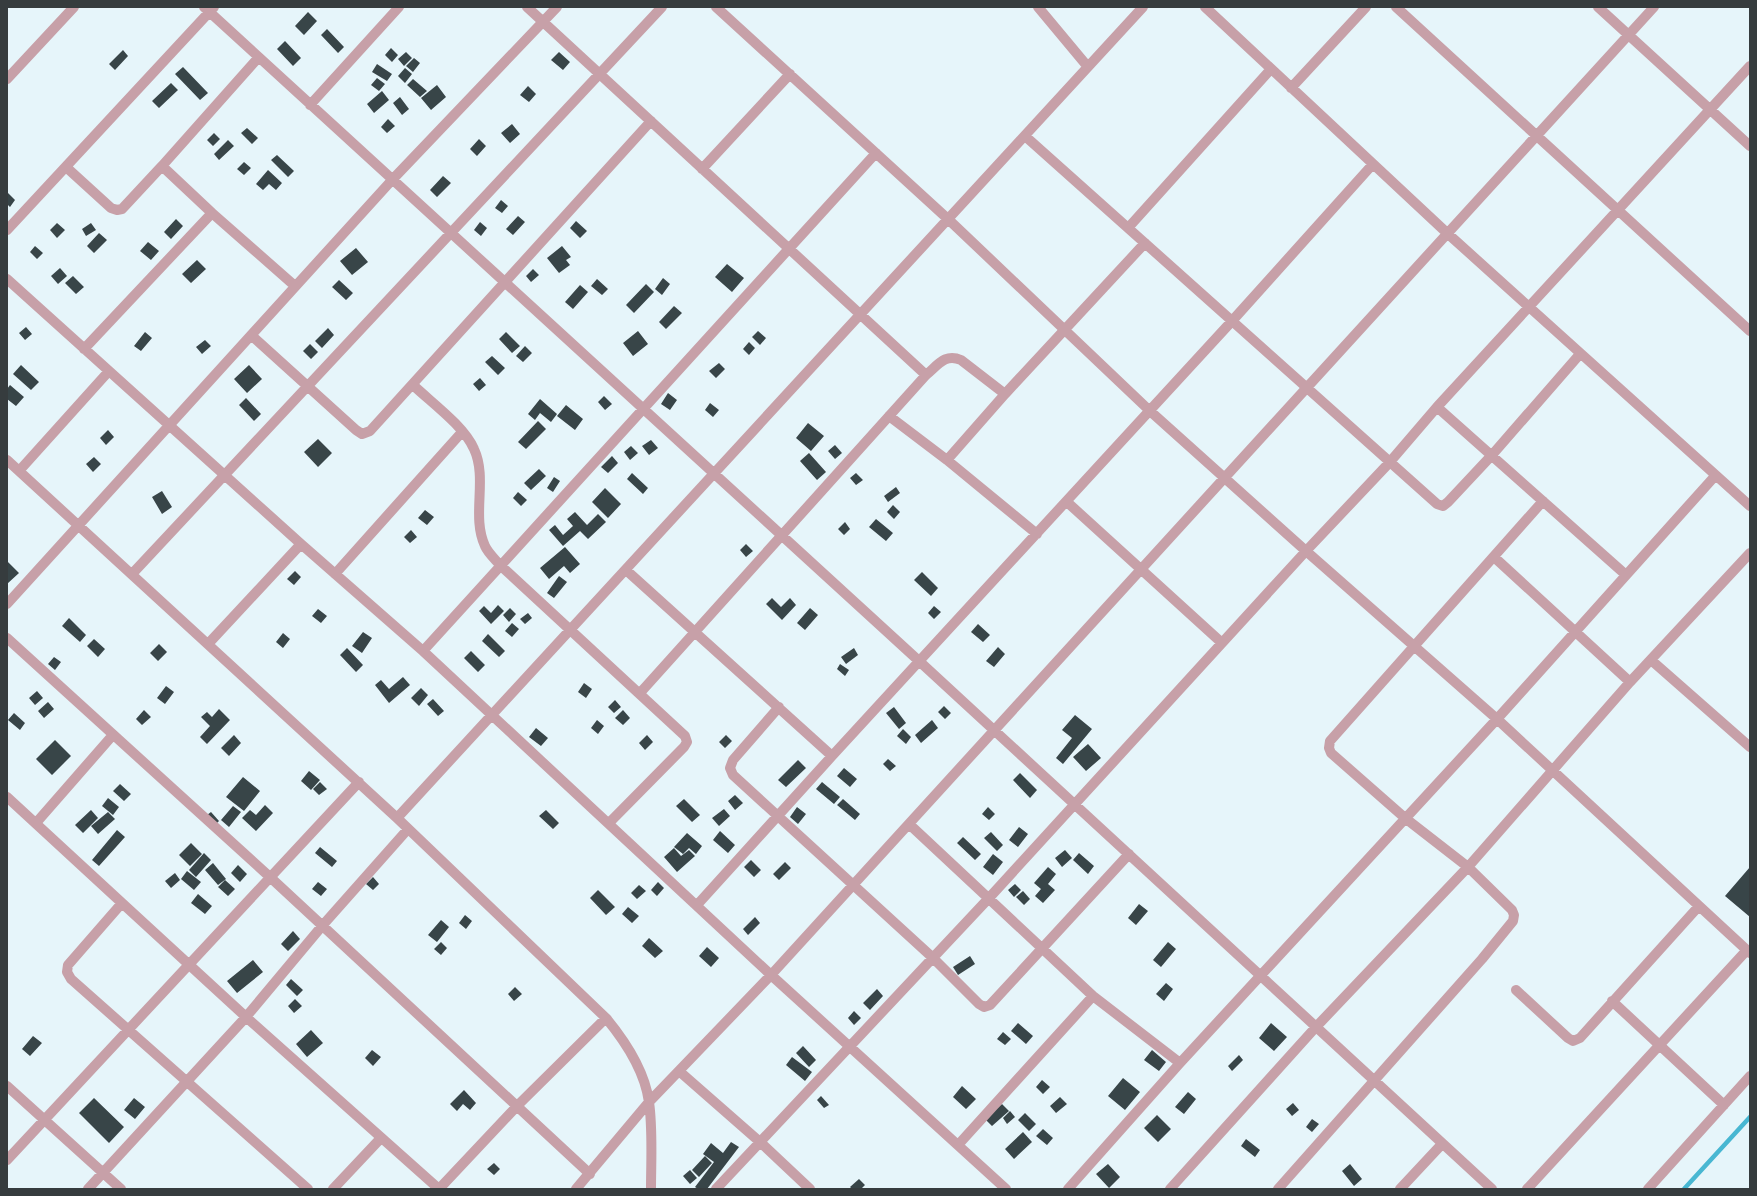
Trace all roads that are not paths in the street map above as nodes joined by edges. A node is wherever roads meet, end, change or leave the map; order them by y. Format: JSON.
{"nodes":[{"id":1,"x":74,"y":7,"type":"edge"},
{"id":2,"x":399,"y":7,"type":"edge"},
{"id":3,"x":527,"y":7,"type":"edge"},
{"id":4,"x":557,"y":7,"type":"edge"},
{"id":5,"x":662,"y":7,"type":"edge"},
{"id":6,"x":716,"y":7,"type":"edge"},
{"id":7,"x":1038,"y":7,"type":"edge"},
{"id":8,"x":1143,"y":7,"type":"edge"},
{"id":9,"x":1205,"y":7,"type":"edge"},
{"id":10,"x":1366,"y":7,"type":"edge"},
{"id":11,"x":1396,"y":7,"type":"edge"},
{"id":12,"x":1598,"y":7,"type":"edge"},
{"id":13,"x":1654,"y":7,"type":"edge"},
{"id":14,"x":209,"y":9,"type":"edge"},
{"id":15,"x":543,"y":22,"type":"junction"},
{"id":16,"x":1629,"y":35,"type":"junction"},
{"id":17,"x":258,"y":58,"type":"junction"},
{"id":18,"x":1750,"y":66,"type":"edge"},
{"id":19,"x":1088,"y":67,"type":"junction"},
{"id":20,"x":1271,"y":69,"type":"junction"},
{"id":21,"x":599,"y":74,"type":"junction"},
{"id":22,"x":790,"y":74,"type":"junction"},
{"id":23,"x":7,"y":79,"type":"edge"},
{"id":24,"x":1291,"y":88,"type":"junction"},
{"id":25,"x":310,"y":105,"type":"junction"},
{"id":26,"x":1710,"y":109,"type":"junction"},
{"id":27,"x":650,"y":121,"type":"junction"},
{"id":28,"x":1537,"y":135,"type":"junction"},
{"id":29,"x":1025,"y":136,"type":"junction"},
{"id":30,"x":1750,"y":146,"type":"edge"},
{"id":31,"x":876,"y":153,"type":"junction"},
{"id":32,"x":1372,"y":164,"type":"junction"},
{"id":33,"x":162,"y":166,"type":"junction"},
{"id":34,"x":66,"y":167,"type":"junction"},
{"id":35,"x":702,"y":169,"type":"junction"},
{"id":36,"x":392,"y":180,"type":"junction"},
{"id":37,"x":1616,"y":210,"type":"junction"},
{"id":38,"x":212,"y":213,"type":"junction"},
{"id":39,"x":949,"y":220,"type":"junction"},
{"id":40,"x":1128,"y":228,"type":"junction"},
{"id":41,"x":7,"y":230,"type":"edge"},
{"id":42,"x":1447,"y":233,"type":"junction"},
{"id":43,"x":450,"y":234,"type":"junction"},
{"id":44,"x":1145,"y":243,"type":"junction"},
{"id":45,"x":788,"y":249,"type":"junction"},
{"id":46,"x":7,"y":279,"type":"edge"},
{"id":47,"x":505,"y":284,"type":"junction"},
{"id":48,"x":295,"y":286,"type":"junction"},
{"id":49,"x":1529,"y":307,"type":"junction"},
{"id":50,"x":861,"y":315,"type":"junction"},
{"id":51,"x":1232,"y":321,"type":"junction"},
{"id":52,"x":1064,"y":330,"type":"junction"},
{"id":53,"x":1750,"y":331,"type":"edge"},
{"id":54,"x":251,"y":335,"type":"junction"},
{"id":55,"x":84,"y":349,"type":"junction"},
{"id":56,"x":1580,"y":354,"type":"junction"},
{"id":57,"x":109,"y":372,"type":"junction"},
{"id":58,"x":926,"y":375,"type":"junction"},
{"id":59,"x":413,"y":385,"type":"junction"},
{"id":60,"x":308,"y":387,"type":"junction"},
{"id":61,"x":1306,"y":388,"type":"junction"},
{"id":62,"x":1005,"y":394,"type":"junction"},
{"id":63,"x":1437,"y":407,"type":"junction"},
{"id":64,"x":642,"y":409,"type":"junction"},
{"id":65,"x":1150,"y":411,"type":"junction"},
{"id":66,"x":889,"y":416,"type":"junction"},
{"id":67,"x":168,"y":426,"type":"junction"},
{"id":68,"x":462,"y":432,"type":"junction"},
{"id":69,"x":1492,"y":454,"type":"junction"},
{"id":70,"x":7,"y":460,"type":"edge"},
{"id":71,"x":947,"y":460,"type":"junction"},
{"id":72,"x":1389,"y":463,"type":"junction"},
{"id":73,"x":19,"y":471,"type":"junction"},
{"id":74,"x":225,"y":475,"type":"junction"},
{"id":75,"x":714,"y":475,"type":"junction"},
{"id":76,"x":1715,"y":476,"type":"junction"},
{"id":77,"x":1223,"y":478,"type":"junction"},
{"id":78,"x":1543,"y":501,"type":"junction"},
{"id":79,"x":1067,"y":502,"type":"junction"},
{"id":80,"x":1750,"y":506,"type":"edge"},
{"id":81,"x":78,"y":526,"type":"junction"},
{"id":82,"x":1036,"y":534,"type":"junction"},
{"id":83,"x":780,"y":536,"type":"junction"},
{"id":84,"x":301,"y":544,"type":"junction"},
{"id":85,"x":1306,"y":551,"type":"junction"},
{"id":86,"x":1749,"y":555,"type":"edge"},
{"id":87,"x":1494,"y":557,"type":"junction"},
{"id":88,"x":500,"y":565,"type":"junction"},
{"id":89,"x":626,"y":570,"type":"junction"},
{"id":90,"x":1141,"y":570,"type":"junction"},
{"id":91,"x":132,"y":574,"type":"junction"},
{"id":92,"x":335,"y":574,"type":"junction"},
{"id":93,"x":1626,"y":574,"type":"junction"},
{"id":94,"x":7,"y":604,"type":"edge"},
{"id":95,"x":571,"y":630,"type":"junction"},
{"id":96,"x":1576,"y":630,"type":"junction"},
{"id":97,"x":695,"y":632,"type":"junction"},
{"id":98,"x":7,"y":638,"type":"edge"},
{"id":99,"x":1222,"y":643,"type":"junction"},
{"id":100,"x":208,"y":644,"type":"junction"},
{"id":101,"x":1414,"y":646,"type":"junction"},
{"id":102,"x":423,"y":651,"type":"junction"},
{"id":103,"x":1651,"y":660,"type":"junction"},
{"id":104,"x":919,"y":661,"type":"junction"},
{"id":105,"x":1630,"y":682,"type":"junction"},
{"id":106,"x":640,"y":693,"type":"junction"},
{"id":107,"x":779,"y":707,"type":"junction"},
{"id":108,"x":492,"y":716,"type":"junction"},
{"id":109,"x":1497,"y":719,"type":"junction"},
{"id":110,"x":993,"y":732,"type":"junction"},
{"id":111,"x":112,"y":736,"type":"junction"},
{"id":112,"x":1750,"y":747,"type":"edge"},
{"id":113,"x":832,"y":756,"type":"junction"},
{"id":114,"x":1552,"y":771,"type":"junction"},
{"id":115,"x":359,"y":782,"type":"junction"},
{"id":116,"x":7,"y":797,"type":"edge"},
{"id":117,"x":1074,"y":804,"type":"junction"},
{"id":118,"x":778,"y":815,"type":"junction"},
{"id":119,"x":398,"y":818,"type":"junction"},
{"id":120,"x":1405,"y":818,"type":"junction"},
{"id":121,"x":609,"y":823,"type":"junction"},
{"id":122,"x":36,"y":824,"type":"junction"},
{"id":123,"x":909,"y":824,"type":"junction"},
{"id":124,"x":408,"y":829,"type":"junction"},
{"id":125,"x":1129,"y":854,"type":"junction"},
{"id":126,"x":1468,"y":867,"type":"junction"},
{"id":127,"x":271,"y":878,"type":"junction"},
{"id":128,"x":853,"y":885,"type":"junction"},
{"id":129,"x":989,"y":898,"type":"junction"},
{"id":130,"x":122,"y":903,"type":"junction"},
{"id":131,"x":697,"y":905,"type":"junction"},
{"id":132,"x":1699,"y":906,"type":"junction"},
{"id":133,"x":322,"y":926,"type":"junction"},
{"id":134,"x":1043,"y":949,"type":"junction"},
{"id":135,"x":1749,"y":951,"type":"edge"},
{"id":136,"x":932,"y":958,"type":"junction"},
{"id":137,"x":189,"y":965,"type":"junction"},
{"id":138,"x":771,"y":975,"type":"junction"},
{"id":139,"x":1261,"y":977,"type":"junction"},
{"id":140,"x":1516,"y":990,"type":"dead end"},
{"id":141,"x":1093,"y":996,"type":"junction"},
{"id":142,"x":1612,"y":1001,"type":"junction"},
{"id":143,"x":246,"y":1017,"type":"junction"},
{"id":144,"x":606,"y":1018,"type":"junction"},
{"id":145,"x":1315,"y":1028,"type":"junction"},
{"id":146,"x":128,"y":1030,"type":"junction"},
{"id":147,"x":1658,"y":1045,"type":"junction"},
{"id":148,"x":850,"y":1046,"type":"junction"},
{"id":149,"x":1180,"y":1063,"type":"junction"},
{"id":150,"x":679,"y":1071,"type":"junction"},
{"id":151,"x":1750,"y":1076,"type":"edge"},
{"id":152,"x":1374,"y":1081,"type":"junction"},
{"id":153,"x":186,"y":1082,"type":"junction"},
{"id":154,"x":7,"y":1086,"type":"edge"},
{"id":155,"x":649,"y":1102,"type":"junction"},
{"id":156,"x":1724,"y":1105,"type":"junction"},
{"id":157,"x":517,"y":1106,"type":"junction"},
{"id":158,"x":44,"y":1120,"type":"junction"},
{"id":159,"x":381,"y":1138,"type":"junction"},
{"id":160,"x":760,"y":1142,"type":"junction"},
{"id":161,"x":1442,"y":1144,"type":"junction"},
{"id":162,"x":958,"y":1145,"type":"junction"},
{"id":163,"x":7,"y":1160,"type":"edge"},
{"id":164,"x":103,"y":1173,"type":"junction"},
{"id":165,"x":590,"y":1174,"type":"junction"},
{"id":166,"x":88,"y":1189,"type":"edge"},
{"id":167,"x":121,"y":1189,"type":"edge"},
{"id":168,"x":308,"y":1189,"type":"edge"},
{"id":169,"x":333,"y":1189,"type":"edge"},
{"id":170,"x":439,"y":1189,"type":"edge"},
{"id":171,"x":576,"y":1189,"type":"edge"},
{"id":172,"x":651,"y":1189,"type":"edge"},
{"id":173,"x":716,"y":1189,"type":"edge"},
{"id":174,"x":810,"y":1189,"type":"edge"},
{"id":175,"x":1006,"y":1189,"type":"edge"},
{"id":176,"x":1068,"y":1189,"type":"edge"},
{"id":177,"x":1170,"y":1189,"type":"edge"},
{"id":178,"x":1278,"y":1189,"type":"edge"},
{"id":179,"x":1400,"y":1189,"type":"edge"},
{"id":180,"x":1492,"y":1189,"type":"edge"},
{"id":181,"x":1527,"y":1189,"type":"edge"},
{"id":182,"x":1648,"y":1189,"type":"edge"}],
"edges":[{"from":1,"to":23,"type":"street"},
{"from":2,"to":25,"type":"street"},
{"from":3,"to":15,"type":"street"},
{"from":4,"to":15,"type":"street"},
{"from":5,"to":21,"type":"street"},
{"from":6,"to":22,"type":"street"},
{"from":7,"to":19,"type":"street"},
{"from":8,"to":19,"type":"street"},
{"from":9,"to":20,"type":"street"},
{"from":10,"to":24,"type":"street"},
{"from":11,"to":28,"type":"street"},
{"from":12,"to":16,"type":"street"},
{"from":13,"to":16,"type":"street"},
{"from":14,"to":17,"type":"street"},
{"from":14,"to":34,"type":"street"},
{"from":15,"to":21,"type":"street"},
{"from":15,"to":36,"type":"street"},
{"from":16,"to":26,"type":"street"},
{"from":16,"to":28,"type":"street"},
{"from":17,"to":25,"type":"street"},
{"from":17,"to":33,"type":"street"},
{"from":18,"to":26,"type":"street"},
{"from":19,"to":29,"type":"street"},
{"from":20,"to":24,"type":"street"},
{"from":20,"to":40,"type":"street"},
{"from":21,"to":27,"type":"street"},
{"from":21,"to":43,"type":"street"},
{"from":22,"to":31,"type":"street"},
{"from":22,"to":35,"type":"street"},
{"from":24,"to":32,"type":"street"},
{"from":25,"to":36,"type":"street"},
{"from":26,"to":30,"type":"street"},
{"from":26,"to":37,"type":"street"},
{"from":27,"to":35,"type":"street"},
{"from":27,"to":47,"type":"street"},
{"from":28,"to":37,"type":"street"},
{"from":28,"to":42,"type":"street"},
{"from":29,"to":39,"type":"street"},
{"from":29,"to":40,"type":"street"},
{"from":31,"to":39,"type":"street"},
{"from":31,"to":45,"type":"street"},
{"from":32,"to":42,"type":"street"},
{"from":32,"to":51,"type":"street"},
{"from":33,"to":34,"type":"street"},
{"from":33,"to":38,"type":"street"},
{"from":34,"to":41,"type":"street"},
{"from":35,"to":45,"type":"street"},
{"from":36,"to":43,"type":"street"},
{"from":36,"to":48,"type":"street"},
{"from":37,"to":49,"type":"street"},
{"from":37,"to":53,"type":"street"},
{"from":38,"to":48,"type":"street"},
{"from":38,"to":55,"type":"street"},
{"from":39,"to":50,"type":"street"},
{"from":39,"to":52,"type":"street"},
{"from":40,"to":44,"type":"street"},
{"from":42,"to":49,"type":"street"},
{"from":42,"to":61,"type":"street"},
{"from":43,"to":47,"type":"street"},
{"from":43,"to":60,"type":"street"},
{"from":44,"to":51,"type":"street"},
{"from":44,"to":52,"type":"street"},
{"from":45,"to":50,"type":"street"},
{"from":45,"to":64,"type":"street"},
{"from":46,"to":55,"type":"street"},
{"from":47,"to":59,"type":"street"},
{"from":47,"to":64,"type":"street"},
{"from":48,"to":54,"type":"street"},
{"from":49,"to":56,"type":"street"},
{"from":49,"to":63,"type":"street"},
{"from":50,"to":58,"type":"street"},
{"from":50,"to":75,"type":"street"},
{"from":51,"to":61,"type":"street"},
{"from":51,"to":65,"type":"street"},
{"from":52,"to":62,"type":"street"},
{"from":52,"to":65,"type":"street"},
{"from":54,"to":60,"type":"street"},
{"from":54,"to":67,"type":"street"},
{"from":55,"to":57,"type":"street"},
{"from":56,"to":69,"type":"street"},
{"from":56,"to":76,"type":"street"},
{"from":57,"to":67,"type":"street"},
{"from":57,"to":73,"type":"street"},
{"from":58,"to":62,"type":"street"},
{"from":58,"to":66,"type":"street"},
{"from":59,"to":60,"type":"street"},
{"from":59,"to":68,"type":"street"},
{"from":60,"to":74,"type":"street"},
{"from":61,"to":72,"type":"street"},
{"from":61,"to":77,"type":"street"},
{"from":62,"to":71,"type":"street"},
{"from":63,"to":69,"type":"street"},
{"from":63,"to":72,"type":"street"},
{"from":64,"to":75,"type":"street"},
{"from":64,"to":88,"type":"street"},
{"from":65,"to":77,"type":"street"},
{"from":65,"to":79,"type":"street"},
{"from":66,"to":71,"type":"street"},
{"from":66,"to":83,"type":"street"},
{"from":67,"to":74,"type":"street"},
{"from":67,"to":81,"type":"street"},
{"from":68,"to":88,"type":"street"},
{"from":68,"to":92,"type":"street"},
{"from":69,"to":72,"type":"street"},
{"from":69,"to":78,"type":"street"},
{"from":70,"to":73,"type":"street"},
{"from":71,"to":82,"type":"street"},
{"from":72,"to":85,"type":"street"},
{"from":73,"to":81,"type":"street"},
{"from":74,"to":84,"type":"street"},
{"from":74,"to":91,"type":"street"},
{"from":75,"to":83,"type":"street"},
{"from":75,"to":89,"type":"street"},
{"from":76,"to":80,"type":"street"},
{"from":76,"to":93,"type":"street"},
{"from":77,"to":85,"type":"street"},
{"from":77,"to":90,"type":"street"},
{"from":78,"to":87,"type":"street"},
{"from":78,"to":93,"type":"street"},
{"from":79,"to":82,"type":"street"},
{"from":79,"to":90,"type":"street"},
{"from":81,"to":91,"type":"street"},
{"from":81,"to":94,"type":"street"},
{"from":82,"to":104,"type":"street"},
{"from":83,"to":97,"type":"street"},
{"from":83,"to":104,"type":"street"},
{"from":84,"to":92,"type":"street"},
{"from":84,"to":100,"type":"street"},
{"from":85,"to":99,"type":"street"},
{"from":85,"to":101,"type":"street"},
{"from":86,"to":103,"type":"street"},
{"from":87,"to":96,"type":"street"},
{"from":87,"to":101,"type":"street"},
{"from":88,"to":95,"type":"street"},
{"from":88,"to":102,"type":"street"},
{"from":89,"to":95,"type":"street"},
{"from":89,"to":97,"type":"street"},
{"from":90,"to":99,"type":"street"},
{"from":90,"to":110,"type":"street"},
{"from":91,"to":100,"type":"street"},
{"from":92,"to":102,"type":"street"},
{"from":93,"to":96,"type":"street"},
{"from":95,"to":106,"type":"street"},
{"from":95,"to":108,"type":"street"},
{"from":96,"to":105,"type":"street"},
{"from":96,"to":109,"type":"street"},
{"from":97,"to":106,"type":"street"},
{"from":97,"to":107,"type":"street"},
{"from":98,"to":111,"type":"street"},
{"from":99,"to":117,"type":"street"},
{"from":100,"to":115,"type":"street"},
{"from":101,"to":109,"type":"street"},
{"from":101,"to":120,"type":"street"},
{"from":102,"to":108,"type":"street"},
{"from":103,"to":105,"type":"street"},
{"from":103,"to":112,"type":"street"},
{"from":104,"to":110,"type":"street"},
{"from":104,"to":113,"type":"street"},
{"from":105,"to":114,"type":"street"},
{"from":106,"to":121,"type":"street"},
{"from":107,"to":113,"type":"street"},
{"from":107,"to":118,"type":"street"},
{"from":108,"to":119,"type":"street"},
{"from":108,"to":121,"type":"street"},
{"from":109,"to":114,"type":"street"},
{"from":109,"to":120,"type":"street"},
{"from":110,"to":117,"type":"street"},
{"from":110,"to":123,"type":"street"},
{"from":111,"to":122,"type":"street"},
{"from":111,"to":127,"type":"street"},
{"from":113,"to":118,"type":"street"},
{"from":114,"to":126,"type":"street"},
{"from":114,"to":132,"type":"street"},
{"from":115,"to":119,"type":"street"},
{"from":115,"to":127,"type":"street"},
{"from":116,"to":122,"type":"street"},
{"from":117,"to":125,"type":"street"},
{"from":117,"to":129,"type":"street"},
{"from":118,"to":128,"type":"street"},
{"from":118,"to":131,"type":"street"},
{"from":119,"to":124,"type":"street"},
{"from":120,"to":126,"type":"street"},
{"from":120,"to":139,"type":"street"},
{"from":121,"to":131,"type":"street"},
{"from":122,"to":130,"type":"street"},
{"from":123,"to":128,"type":"street"},
{"from":123,"to":129,"type":"street"},
{"from":124,"to":133,"type":"street"},
{"from":124,"to":144,"type":"street"},
{"from":125,"to":134,"type":"street"},
{"from":125,"to":139,"type":"street"},
{"from":126,"to":145,"type":"street"},
{"from":126,"to":152,"type":"street"},
{"from":127,"to":133,"type":"street"},
{"from":127,"to":137,"type":"street"},
{"from":128,"to":136,"type":"street"},
{"from":128,"to":138,"type":"street"},
{"from":129,"to":134,"type":"street"},
{"from":129,"to":136,"type":"street"},
{"from":130,"to":137,"type":"street"},
{"from":130,"to":146,"type":"street"},
{"from":131,"to":138,"type":"street"},
{"from":132,"to":135,"type":"street"},
{"from":132,"to":142,"type":"street"},
{"from":133,"to":143,"type":"street"},
{"from":133,"to":157,"type":"street"},
{"from":134,"to":136,"type":"street"},
{"from":134,"to":141,"type":"street"},
{"from":135,"to":147,"type":"street"},
{"from":136,"to":148,"type":"street"},
{"from":137,"to":143,"type":"street"},
{"from":137,"to":146,"type":"street"},
{"from":138,"to":148,"type":"street"},
{"from":138,"to":150,"type":"street"},
{"from":139,"to":145,"type":"street"},
{"from":139,"to":149,"type":"street"},
{"from":140,"to":142,"type":"street"},
{"from":141,"to":149,"type":"street"},
{"from":141,"to":162,"type":"street"},
{"from":142,"to":147,"type":"street"},
{"from":143,"to":153,"type":"street"},
{"from":143,"to":159,"type":"street"},
{"from":144,"to":155,"type":"street"},
{"from":144,"to":157,"type":"street"},
{"from":145,"to":152,"type":"street"},
{"from":145,"to":177,"type":"street"},
{"from":146,"to":153,"type":"street"},
{"from":146,"to":158,"type":"street"},
{"from":147,"to":156,"type":"street"},
{"from":147,"to":181,"type":"street"},
{"from":148,"to":160,"type":"street"},
{"from":148,"to":162,"type":"street"},
{"from":149,"to":176,"type":"street"},
{"from":150,"to":155,"type":"street"},
{"from":150,"to":160,"type":"street"},
{"from":151,"to":156,"type":"street"},
{"from":152,"to":161,"type":"street"},
{"from":152,"to":178,"type":"street"},
{"from":153,"to":164,"type":"street"},
{"from":153,"to":168,"type":"street"},
{"from":154,"to":158,"type":"street"},
{"from":155,"to":165,"type":"street"},
{"from":155,"to":172,"type":"street"},
{"from":156,"to":182,"type":"street"},
{"from":157,"to":165,"type":"street"},
{"from":157,"to":170,"type":"street"},
{"from":158,"to":163,"type":"street"},
{"from":158,"to":164,"type":"street"},
{"from":159,"to":169,"type":"street"},
{"from":159,"to":170,"type":"street"},
{"from":160,"to":173,"type":"street"},
{"from":160,"to":174,"type":"street"},
{"from":161,"to":179,"type":"street"},
{"from":161,"to":180,"type":"street"},
{"from":162,"to":175,"type":"street"},
{"from":164,"to":166,"type":"street"},
{"from":164,"to":167,"type":"street"},
{"from":165,"to":171,"type":"street"}]}
